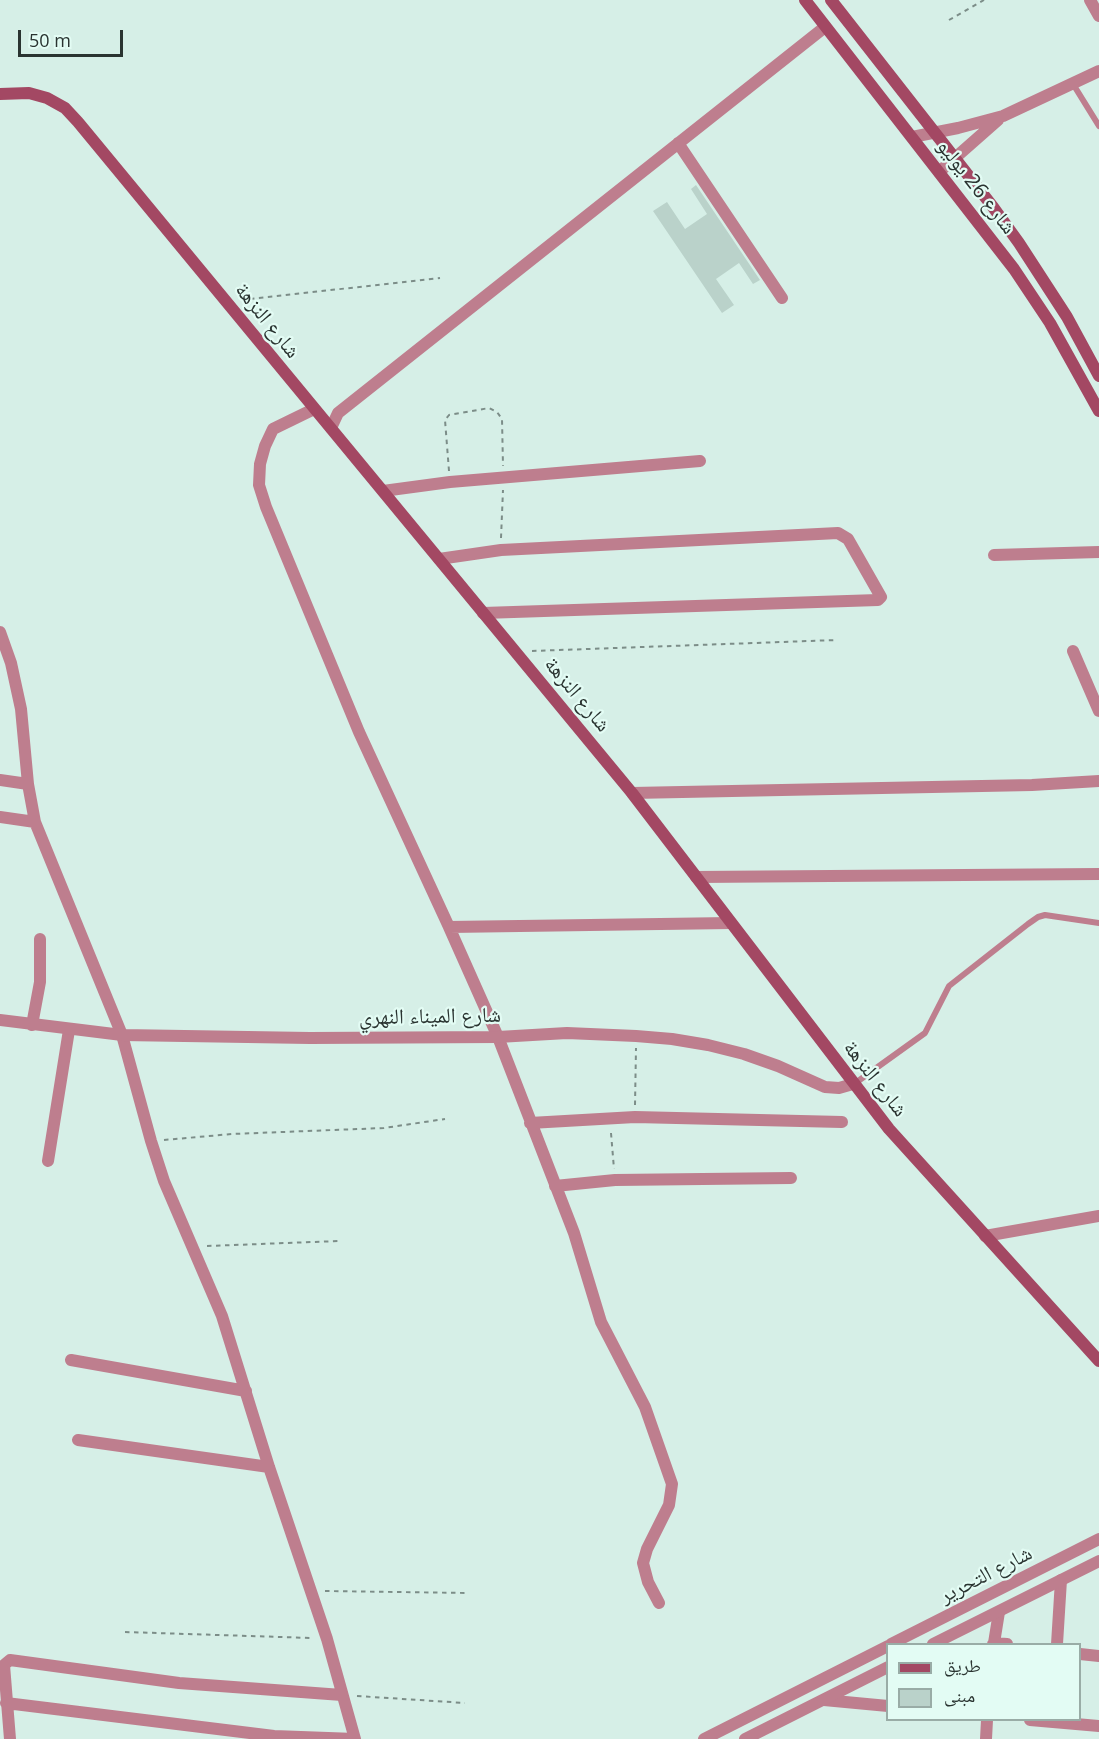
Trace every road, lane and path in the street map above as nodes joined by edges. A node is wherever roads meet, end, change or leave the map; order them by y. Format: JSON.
{"nodes":[{"id":1,"x":805,"y":0,"type":"edge"},
{"id":2,"x":831,"y":0,"type":"edge"},
{"id":3,"x":984,"y":0,"type":"edge"},
{"id":4,"x":1090,"y":0,"type":"edge"},
{"id":5,"x":1099,"y":16,"type":"edge"},
{"id":6,"x":949,"y":20,"type":"dead end"},
{"id":7,"x":825,"y":27,"type":"junction"},
{"id":8,"x":1099,"y":71,"type":"edge"},
{"id":9,"x":1073,"y":83,"type":"junction"},
{"id":10,"x":0,"y":94,"type":"edge"},
{"id":11,"x":1003,"y":116,"type":"junction"},
{"id":12,"x":1099,"y":126,"type":"edge"},
{"id":13,"x":935,"y":133,"type":"junction"},
{"id":14,"x":912,"y":137,"type":"junction"},
{"id":15,"x":678,"y":143,"type":"junction"},
{"id":16,"x":954,"y":157,"type":"junction"},
{"id":17,"x":939,"y":172,"type":"junction"},
{"id":18,"x":440,"y":278,"type":"dead end"},
{"id":19,"x":782,"y":298,"type":"dead end"},
{"id":20,"x":226,"y":302,"type":"junction"},
{"id":21,"x":1099,"y":376,"type":"edge"},
{"id":22,"x":314,"y":409,"type":"junction"},
{"id":23,"x":1099,"y":411,"type":"edge"},
{"id":24,"x":330,"y":428,"type":"junction"},
{"id":25,"x":700,"y":461,"type":"dead end"},
{"id":26,"x":503,"y":479,"type":"junction"},
{"id":27,"x":450,"y":482,"type":"junction"},
{"id":28,"x":383,"y":491,"type":"junction"},
{"id":29,"x":501,"y":550,"type":"junction"},
{"id":30,"x":1099,"y":552,"type":"edge"},
{"id":31,"x":994,"y":555,"type":"dead end"},
{"id":32,"x":439,"y":559,"type":"junction"},
{"id":33,"x":483,"y":613,"type":"junction"},
{"id":34,"x":0,"y":632,"type":"edge"},
{"id":35,"x":837,"y":640,"type":"dead end"},
{"id":36,"x":1073,"y":651,"type":"dead end"},
{"id":37,"x":516,"y":652,"type":"junction"},
{"id":38,"x":1099,"y":711,"type":"edge"},
{"id":39,"x":0,"y":780,"type":"edge"},
{"id":40,"x":1099,"y":781,"type":"edge"},
{"id":41,"x":28,"y":784,"type":"junction"},
{"id":42,"x":632,"y":793,"type":"junction"},
{"id":43,"x":0,"y":817,"type":"edge"},
{"id":44,"x":35,"y":822,"type":"junction"},
{"id":45,"x":1099,"y":873,"type":"edge"},
{"id":46,"x":696,"y":877,"type":"junction"},
{"id":47,"x":731,"y":923,"type":"junction"},
{"id":48,"x":1099,"y":923,"type":"edge"},
{"id":49,"x":449,"y":927,"type":"junction"},
{"id":50,"x":40,"y":939,"type":"dead end"},
{"id":51,"x":0,"y":1020,"type":"edge"},
{"id":52,"x":32,"y":1025,"type":"junction"},
{"id":53,"x":69,"y":1030,"type":"junction"},
{"id":54,"x":122,"y":1035,"type":"junction"},
{"id":55,"x":636,"y":1036,"type":"junction"},
{"id":56,"x":498,"y":1037,"type":"junction"},
{"id":57,"x":853,"y":1084,"type":"junction"},
{"id":58,"x":635,"y":1117,"type":"junction"},
{"id":59,"x":445,"y":1119,"type":"dead end"},
{"id":60,"x":609,"y":1119,"type":"junction"},
{"id":61,"x":842,"y":1122,"type":"dead end"},
{"id":62,"x":530,"y":1123,"type":"junction"},
{"id":63,"x":150,"y":1141,"type":"junction"},
{"id":64,"x":48,"y":1161,"type":"dead end"},
{"id":65,"x":791,"y":1178,"type":"dead end"},
{"id":66,"x":615,"y":1180,"type":"junction"},
{"id":67,"x":555,"y":1186,"type":"junction"},
{"id":68,"x":1099,"y":1216,"type":"edge"},
{"id":69,"x":985,"y":1236,"type":"junction"},
{"id":70,"x":339,"y":1241,"type":"dead end"},
{"id":71,"x":191,"y":1247,"type":"junction"},
{"id":72,"x":71,"y":1360,"type":"dead end"},
{"id":73,"x":1099,"y":1361,"type":"edge"},
{"id":74,"x":246,"y":1391,"type":"junction"},
{"id":75,"x":78,"y":1440,"type":"dead end"},
{"id":76,"x":269,"y":1467,"type":"junction"},
{"id":77,"x":1099,"y":1539,"type":"edge"},
{"id":78,"x":1099,"y":1561,"type":"edge"},
{"id":79,"x":1061,"y":1580,"type":"junction"},
{"id":80,"x":310,"y":1591,"type":"junction"},
{"id":81,"x":469,"y":1593,"type":"dead end"},
{"id":82,"x":658,"y":1603,"type":"dead end"},
{"id":83,"x":999,"y":1612,"type":"junction"},
{"id":84,"x":125,"y":1632,"type":"dead end"},
{"id":85,"x":327,"y":1639,"type":"junction"},
{"id":86,"x":893,"y":1643,"type":"edge"},
{"id":87,"x":935,"y":1643,"type":"edge"},
{"id":88,"x":994,"y":1643,"type":"edge"},
{"id":89,"x":1057,"y":1643,"type":"edge"},
{"id":90,"x":886,"y":1647,"type":"edge"},
{"id":91,"x":1081,"y":1654,"type":"edge"},
{"id":92,"x":1099,"y":1656,"type":"edge"},
{"id":93,"x":886,"y":1668,"type":"edge"},
{"id":94,"x":342,"y":1695,"type":"junction"},
{"id":95,"x":824,"y":1700,"type":"junction"},
{"id":96,"x":465,"y":1703,"type":"dead end"},
{"id":97,"x":6,"y":1704,"type":"junction"},
{"id":98,"x":886,"y":1706,"type":"edge"},
{"id":99,"x":753,"y":1714,"type":"junction"},
{"id":100,"x":987,"y":1721,"type":"edge"},
{"id":101,"x":1050,"y":1721,"type":"edge"},
{"id":102,"x":1099,"y":1726,"type":"edge"},
{"id":103,"x":724,"y":1734,"type":"edge"},
{"id":104,"x":762,"y":1735,"type":"edge"},
{"id":105,"x":10,"y":1739,"type":"edge"},
{"id":106,"x":355,"y":1739,"type":"edge"},
{"id":107,"x":704,"y":1739,"type":"edge"},
{"id":108,"x":745,"y":1739,"type":"edge"},
{"id":109,"x":986,"y":1739,"type":"edge"}],
"edges":[{"from":1,"to":7,"type":"main road","name":"شارع 26 يوليو"},
{"from":2,"to":13,"type":"main road","name":"شارع 26 يوليو"},
{"from":3,"to":6,"type":"path"},
{"from":4,"to":5,"type":"street"},
{"from":7,"to":14,"type":"main road","name":"شارع 26 يوليو"},
{"from":7,"to":15,"type":"street"},
{"from":8,"to":9,"type":"street"},
{"from":9,"to":11,"type":"street"},
{"from":9,"to":12,"type":"lane"},
{"from":10,"to":20,"type":"main road","name":"شارع النزهة"},
{"from":11,"to":13,"type":"street"},
{"from":11,"to":16,"type":"street"},
{"from":13,"to":14,"type":"street"},
{"from":13,"to":16,"type":"main road","name":"شارع 26 يوليو"},
{"from":14,"to":17,"type":"main road","name":"شارع 26 يوليو"},
{"from":15,"to":19,"type":"street"},
{"from":15,"to":24,"type":"street"},
{"from":16,"to":17,"type":"street"},
{"from":16,"to":21,"type":"main road","name":"شارع 26 يوليو"},
{"from":17,"to":23,"type":"main road","name":"شارع 26 يوليو"},
{"from":18,"to":20,"type":"path"},
{"from":20,"to":22,"type":"main road","name":"شارع النزهة"},
{"from":22,"to":24,"type":"main road","name":"شارع النزهة"},
{"from":22,"to":49,"type":"street"},
{"from":24,"to":28,"type":"main road","name":"شارع النزهة"},
{"from":25,"to":26,"type":"street"},
{"from":26,"to":27,"type":"street"},
{"from":26,"to":27,"type":"path"},
{"from":26,"to":29,"type":"path"},
{"from":27,"to":28,"type":"street"},
{"from":28,"to":32,"type":"main road","name":"شارع النزهة"},
{"from":29,"to":32,"type":"street"},
{"from":29,"to":33,"type":"street"},
{"from":30,"to":31,"type":"street"},
{"from":32,"to":33,"type":"main road","name":"شارع النزهة"},
{"from":33,"to":37,"type":"main road","name":"شارع النزهة"},
{"from":34,"to":41,"type":"street"},
{"from":35,"to":37,"type":"path"},
{"from":36,"to":38,"type":"street"},
{"from":37,"to":42,"type":"main road","name":"شارع النزهة"},
{"from":39,"to":41,"type":"street"},
{"from":40,"to":42,"type":"street"},
{"from":41,"to":44,"type":"street"},
{"from":42,"to":46,"type":"main road","name":"شارع النزهة"},
{"from":43,"to":44,"type":"street"},
{"from":44,"to":54,"type":"street"},
{"from":45,"to":46,"type":"street"},
{"from":46,"to":47,"type":"main road","name":"شارع النزهة"},
{"from":47,"to":49,"type":"street"},
{"from":47,"to":57,"type":"main road","name":"شارع النزهة"},
{"from":48,"to":57,"type":"lane"},
{"from":49,"to":56,"type":"street"},
{"from":50,"to":52,"type":"street"},
{"from":51,"to":52,"type":"street","name":"شارع الميناء النهري"},
{"from":52,"to":53,"type":"street","name":"شارع الميناء النهري"},
{"from":53,"to":54,"type":"street","name":"شارع الميناء النهري"},
{"from":53,"to":64,"type":"street"},
{"from":54,"to":56,"type":"street","name":"شارع الميناء النهري"},
{"from":54,"to":63,"type":"street"},
{"from":55,"to":56,"type":"street","name":"شارع الميناء النهري"},
{"from":55,"to":57,"type":"street","name":"شارع الميناء النهري"},
{"from":55,"to":58,"type":"path"},
{"from":56,"to":62,"type":"street"},
{"from":57,"to":69,"type":"main road","name":"شارع النزهة"},
{"from":58,"to":60,"type":"street"},
{"from":58,"to":61,"type":"street"},
{"from":59,"to":63,"type":"path"},
{"from":60,"to":62,"type":"street"},
{"from":60,"to":66,"type":"path"},
{"from":62,"to":67,"type":"street"},
{"from":63,"to":71,"type":"street"},
{"from":65,"to":66,"type":"street"},
{"from":66,"to":67,"type":"street"},
{"from":67,"to":82,"type":"street"},
{"from":68,"to":69,"type":"street"},
{"from":69,"to":73,"type":"main road","name":"شارع النزهة"},
{"from":70,"to":71,"type":"path"},
{"from":71,"to":74,"type":"street"},
{"from":72,"to":74,"type":"street"},
{"from":74,"to":76,"type":"street"},
{"from":75,"to":76,"type":"street"},
{"from":76,"to":80,"type":"street"},
{"from":77,"to":86,"type":"street","name":"شارع التحرير"},
{"from":78,"to":79,"type":"street","name":"شارع التحرير"},
{"from":79,"to":83,"type":"street","name":"شارع التحرير"},
{"from":79,"to":89,"type":"street"},
{"from":80,"to":81,"type":"path"},
{"from":80,"to":85,"type":"street"},
{"from":83,"to":87,"type":"street","name":"شارع التحرير"},
{"from":83,"to":88,"type":"street"},
{"from":84,"to":85,"type":"path"},
{"from":85,"to":94,"type":"street"},
{"from":90,"to":99,"type":"street","name":"شارع التحرير"},
{"from":91,"to":92,"type":"street"},
{"from":93,"to":95,"type":"street"},
{"from":94,"to":96,"type":"path"},
{"from":94,"to":97,"type":"street"},
{"from":94,"to":106,"type":"street"},
{"from":95,"to":98,"type":"street"},
{"from":95,"to":104,"type":"street"},
{"from":97,"to":105,"type":"street"},
{"from":97,"to":106,"type":"street"},
{"from":99,"to":103,"type":"street","name":"شارع التحرير"},
{"from":99,"to":104,"type":"street"},
{"from":100,"to":109,"type":"street"},
{"from":101,"to":102,"type":"street"},
{"from":103,"to":107,"type":"street","name":"شارع التحرير"},
{"from":104,"to":108,"type":"street"}]}
